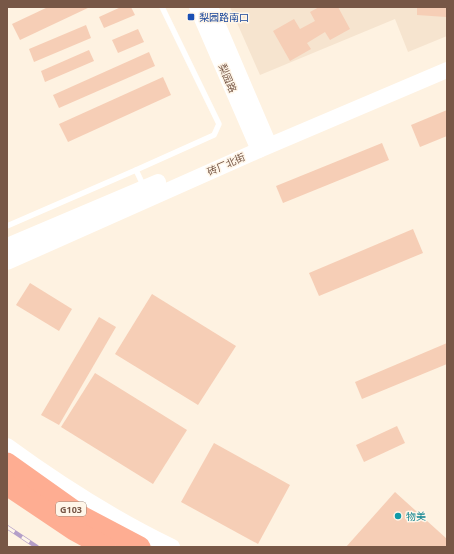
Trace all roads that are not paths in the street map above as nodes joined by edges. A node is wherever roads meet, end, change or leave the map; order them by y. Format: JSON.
{"nodes":[{"id":1,"x":162,"y":7,"type":"edge"},
{"id":2,"x":197,"y":7,"type":"edge"},
{"id":3,"x":210,"y":7,"type":"edge"},
{"id":4,"x":447,"y":61,"type":"edge"},
{"id":5,"x":447,"y":70,"type":"edge"},
{"id":6,"x":262,"y":144,"type":"junction"},
{"id":7,"x":136,"y":170,"type":"junction"},
{"id":8,"x":147,"y":193,"type":"junction"},
{"id":9,"x":7,"y":226,"type":"edge"},
{"id":10,"x":7,"y":246,"type":"edge"},
{"id":11,"x":7,"y":262,"type":"edge"},
{"id":12,"x":7,"y":446,"type":"edge"},
{"id":13,"x":7,"y":463,"type":"edge"},
{"id":14,"x":7,"y":485,"type":"edge"},
{"id":15,"x":105,"y":547,"type":"edge"},
{"id":16,"x":140,"y":547,"type":"edge"},
{"id":17,"x":172,"y":547,"type":"edge"}],
"edges":[{"from":1,"to":7,"type":"lane"},
{"from":2,"to":6,"type":"street","name":"梨园路"},
{"from":3,"to":6,"type":"street","name":"梨园路"},
{"from":4,"to":6,"type":"street","name":"砖厂北街"},
{"from":5,"to":6,"type":"street","name":"砖厂北街"},
{"from":6,"to":8,"type":"street","name":"砖厂北街"},
{"from":7,"to":8,"type":"lane"},
{"from":7,"to":9,"type":"lane"},
{"from":8,"to":10,"type":"street","name":"砖厂北街"},
{"from":8,"to":11,"type":"street","name":"砖厂北街"},
{"from":12,"to":17,"type":"street"},
{"from":13,"to":16,"type":"highway","number":"G103"},
{"from":14,"to":15,"type":"highway","number":"G103"}]}
